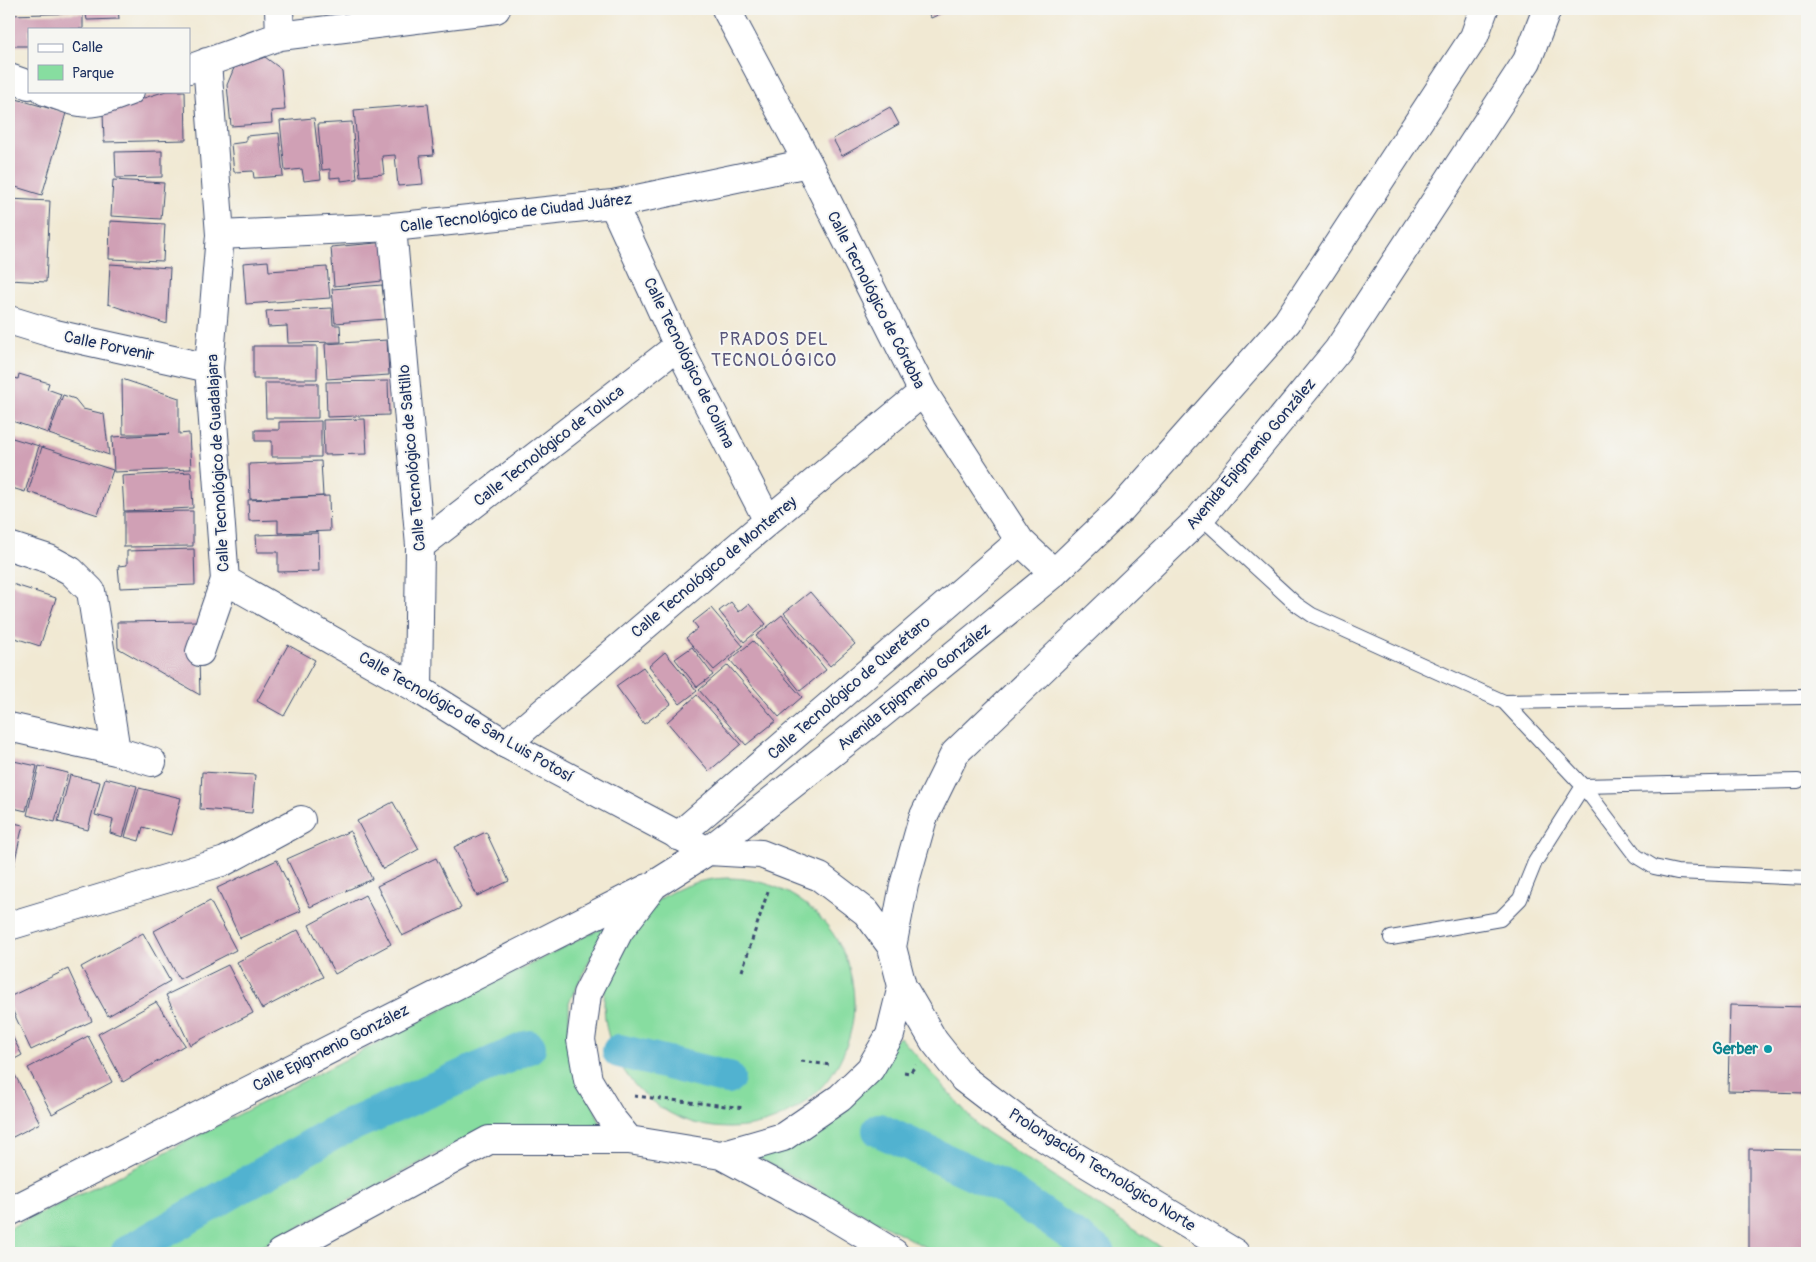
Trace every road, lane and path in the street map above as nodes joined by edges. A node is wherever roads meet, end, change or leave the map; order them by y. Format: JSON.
{"nodes":[{"id":1,"x":279,"y":9,"type":"edge"},
{"id":2,"x":496,"y":9,"type":"edge"},
{"id":3,"x":726,"y":9,"type":"edge"},
{"id":4,"x":1484,"y":9,"type":"edge"},
{"id":5,"x":1547,"y":9,"type":"edge"},
{"id":6,"x":280,"y":36,"type":"junction"},
{"id":7,"x":198,"y":65,"type":"edge"},
{"id":8,"x":9,"y":78,"type":"edge"},
{"id":9,"x":28,"y":85,"type":"edge"},
{"id":10,"x":48,"y":92,"type":"edge"},
{"id":11,"x":127,"y":92,"type":"edge"},
{"id":12,"x":808,"y":163,"type":"junction"},
{"id":13,"x":613,"y":204,"type":"junction"},
{"id":14,"x":392,"y":227,"type":"junction"},
{"id":15,"x":220,"y":235,"type":"junction"},
{"id":16,"x":9,"y":320,"type":"edge"},
{"id":17,"x":678,"y":346,"type":"junction"},
{"id":18,"x":209,"y":368,"type":"junction"},
{"id":19,"x":923,"y":392,"type":"junction"},
{"id":20,"x":1201,"y":517,"type":"junction"},
{"id":21,"x":768,"y":521,"type":"junction"},
{"id":22,"x":1020,"y":541,"type":"junction"},
{"id":23,"x":9,"y":546,"type":"edge"},
{"id":24,"x":420,"y":546,"type":"junction"},
{"id":25,"x":1054,"y":573,"type":"junction"},
{"id":26,"x":225,"y":580,"type":"junction"},
{"id":27,"x":200,"y":652,"type":"dead end"},
{"id":28,"x":418,"y":689,"type":"junction"},
{"id":29,"x":1802,"y":697,"type":"dead end"},
{"id":30,"x":1504,"y":702,"type":"junction"},
{"id":31,"x":9,"y":727,"type":"edge"},
{"id":32,"x":506,"y":744,"type":"junction"},
{"id":33,"x":116,"y":751,"type":"junction"},
{"id":34,"x":152,"y":762,"type":"dead end"},
{"id":35,"x":1798,"y":781,"type":"dead end"},
{"id":36,"x":1583,"y":786,"type":"junction"},
{"id":37,"x":302,"y":820,"type":"dead end"},
{"id":38,"x":678,"y":836,"type":"junction"},
{"id":39,"x":708,"y":851,"type":"junction"},
{"id":40,"x":1807,"y":878,"type":"edge"},
{"id":41,"x":654,"y":885,"type":"junction"},
{"id":42,"x":9,"y":926,"type":"edge"},
{"id":43,"x":1391,"y":938,"type":"dead end"},
{"id":44,"x":892,"y":947,"type":"junction"},
{"id":45,"x":902,"y":986,"type":"junction"},
{"id":46,"x":629,"y":1140,"type":"junction"},
{"id":47,"x":721,"y":1156,"type":"junction"},
{"id":48,"x":9,"y":1212,"type":"edge"},
{"id":49,"x":280,"y":1253,"type":"edge"},
{"id":50,"x":894,"y":1253,"type":"edge"},
{"id":51,"x":1236,"y":1253,"type":"edge"}],
"edges":[{"from":1,"to":6,"type":"street"},
{"from":2,"to":6,"type":"street"},
{"from":3,"to":12,"type":"street","name":"Calle Tecnológico de Córdoba"},
{"from":4,"to":25,"type":"street","name":"Avenida Epigmenio González"},
{"from":5,"to":20,"type":"street","name":"Avenida Epigmenio González"},
{"from":6,"to":7,"type":"street"},
{"from":7,"to":15,"type":"street","name":"Calle Tecnológico de Guadalajara"},
{"from":8,"to":9,"type":"street"},
{"from":10,"to":11,"type":"street"},
{"from":12,"to":13,"type":"street","name":"Calle Tecnológico de Ciudad Juárez"},
{"from":12,"to":19,"type":"street","name":"Calle Tecnológico de Córdoba"},
{"from":13,"to":14,"type":"street","name":"Calle Tecnológico de Ciudad Juárez"},
{"from":13,"to":17,"type":"street","name":"Calle Tecnológico de Colima"},
{"from":14,"to":15,"type":"street","name":"Calle Tecnológico de Ciudad Juárez"},
{"from":14,"to":24,"type":"street","name":"Calle Tecnológico de Saltillo"},
{"from":15,"to":18,"type":"street","name":"Calle Tecnológico de Guadalajara"},
{"from":16,"to":18,"type":"street","name":"Calle Porvenir"},
{"from":17,"to":21,"type":"street","name":"Calle Tecnológico de Colima"},
{"from":17,"to":24,"type":"street","name":"Calle Tecnológico de Toluca"},
{"from":18,"to":26,"type":"street","name":"Calle Tecnológico de Guadalajara"},
{"from":19,"to":21,"type":"street","name":"Calle Tecnológico de Monterrey"},
{"from":19,"to":22,"type":"street","name":"Calle Tecnológico de Córdoba"},
{"from":20,"to":30,"type":"lane"},
{"from":20,"to":44,"type":"street","name":"Avenida Epigmenio González"},
{"from":21,"to":32,"type":"street","name":"Calle Tecnológico de Monterrey"},
{"from":22,"to":25,"type":"street","name":"Calle Tecnológico de Córdoba"},
{"from":22,"to":38,"type":"street","name":"Calle Tecnológico de Querétaro"},
{"from":23,"to":33,"type":"street"},
{"from":24,"to":28,"type":"street","name":"Calle Tecnológico de Saltillo"},
{"from":25,"to":39,"type":"street","name":"Avenida Epigmenio González"},
{"from":26,"to":27,"type":"street","name":"Calle Tecnológico de Guadalajara"},
{"from":26,"to":28,"type":"street","name":"Calle Tecnológico de San Luis Potosí"},
{"from":28,"to":32,"type":"street","name":"Calle Tecnológico de San Luis Potosí"},
{"from":29,"to":30,"type":"lane"},
{"from":30,"to":36,"type":"lane"},
{"from":31,"to":33,"type":"street"},
{"from":32,"to":38,"type":"street","name":"Calle Tecnológico de San Luis Potosí"},
{"from":33,"to":34,"type":"street"},
{"from":35,"to":36,"type":"lane"},
{"from":36,"to":40,"type":"lane"},
{"from":36,"to":43,"type":"lane"},
{"from":37,"to":42,"type":"street"},
{"from":38,"to":39,"type":"street","name":"Calle Tecnológico de San Luis Potosí"},
{"from":39,"to":41,"type":"street","name":"Avenida Epigmenio González"},
{"from":39,"to":44,"type":"street"},
{"from":41,"to":46,"type":"street"},
{"from":41,"to":48,"type":"street","name":"Calle Epigmenio González"},
{"from":44,"to":45,"type":"street"},
{"from":45,"to":47,"type":"street"},
{"from":45,"to":51,"type":"street","name":"Prolongación Tecnológico Norte"},
{"from":46,"to":47,"type":"street"},
{"from":46,"to":49,"type":"street"},
{"from":47,"to":50,"type":"street"}]}
